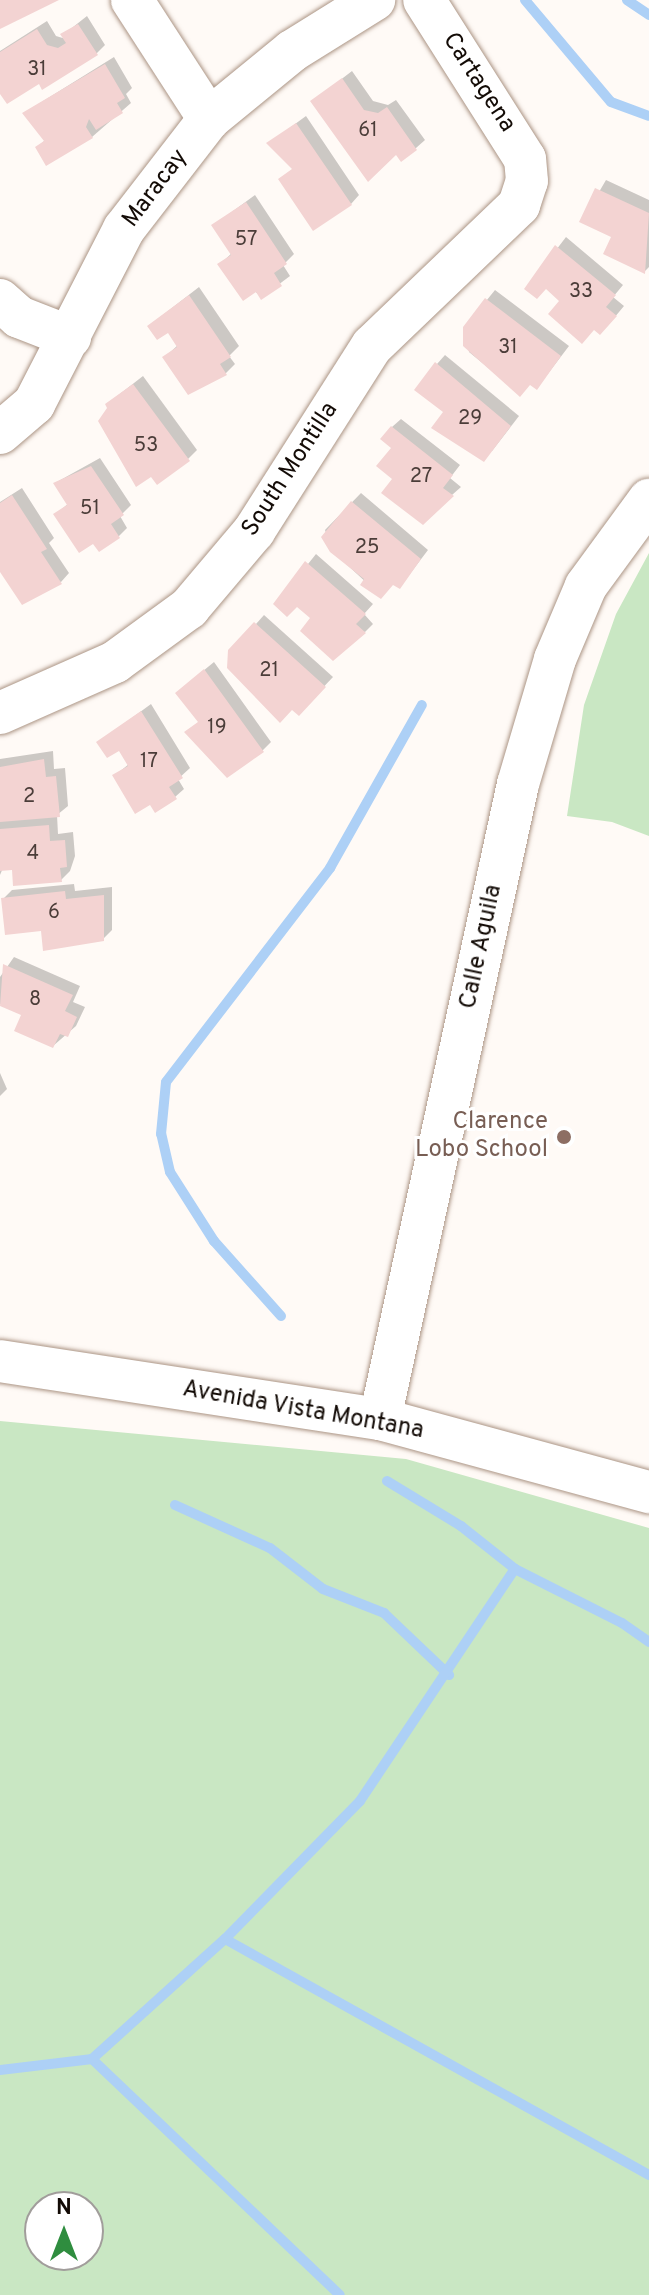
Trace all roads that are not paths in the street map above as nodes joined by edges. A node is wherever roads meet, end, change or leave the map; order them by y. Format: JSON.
{"nodes":[{"id":1,"x":132,"y":0,"type":"edge"},
{"id":2,"x":374,"y":0,"type":"edge"},
{"id":3,"x":424,"y":0,"type":"edge"},
{"id":4,"x":209,"y":119,"type":"junction"},
{"id":5,"x":527,"y":169,"type":"joint"},
{"id":6,"x":0,"y":300,"type":"edge"},
{"id":7,"x":70,"y":337,"type":"junction"},
{"id":8,"x":0,"y":433,"type":"edge"},
{"id":9,"x":649,"y":500,"type":"edge"},
{"id":10,"x":0,"y":713,"type":"edge"},
{"id":11,"x":0,"y":1361,"type":"edge"},
{"id":12,"x":380,"y":1419,"type":"junction"},
{"id":13,"x":649,"y":1492,"type":"edge"}],
"edges":[{"from":1,"to":4,"type":"street"},
{"from":2,"to":4,"type":"street","name":"Maracay"},
{"from":3,"to":5,"type":"street","name":"Cartagena"},
{"from":4,"to":7,"type":"street","name":"Maracay"},
{"from":5,"to":10,"type":"street","name":"South Montilla"},
{"from":6,"to":7,"type":"street"},
{"from":7,"to":8,"type":"street","name":"Maracay"},
{"from":9,"to":12,"type":"street","name":"Calle Aguila"},
{"from":11,"to":12,"type":"street","name":"Avenida Vista Montana"},
{"from":12,"to":13,"type":"street","name":"Avenida Vista Montana"}]}
